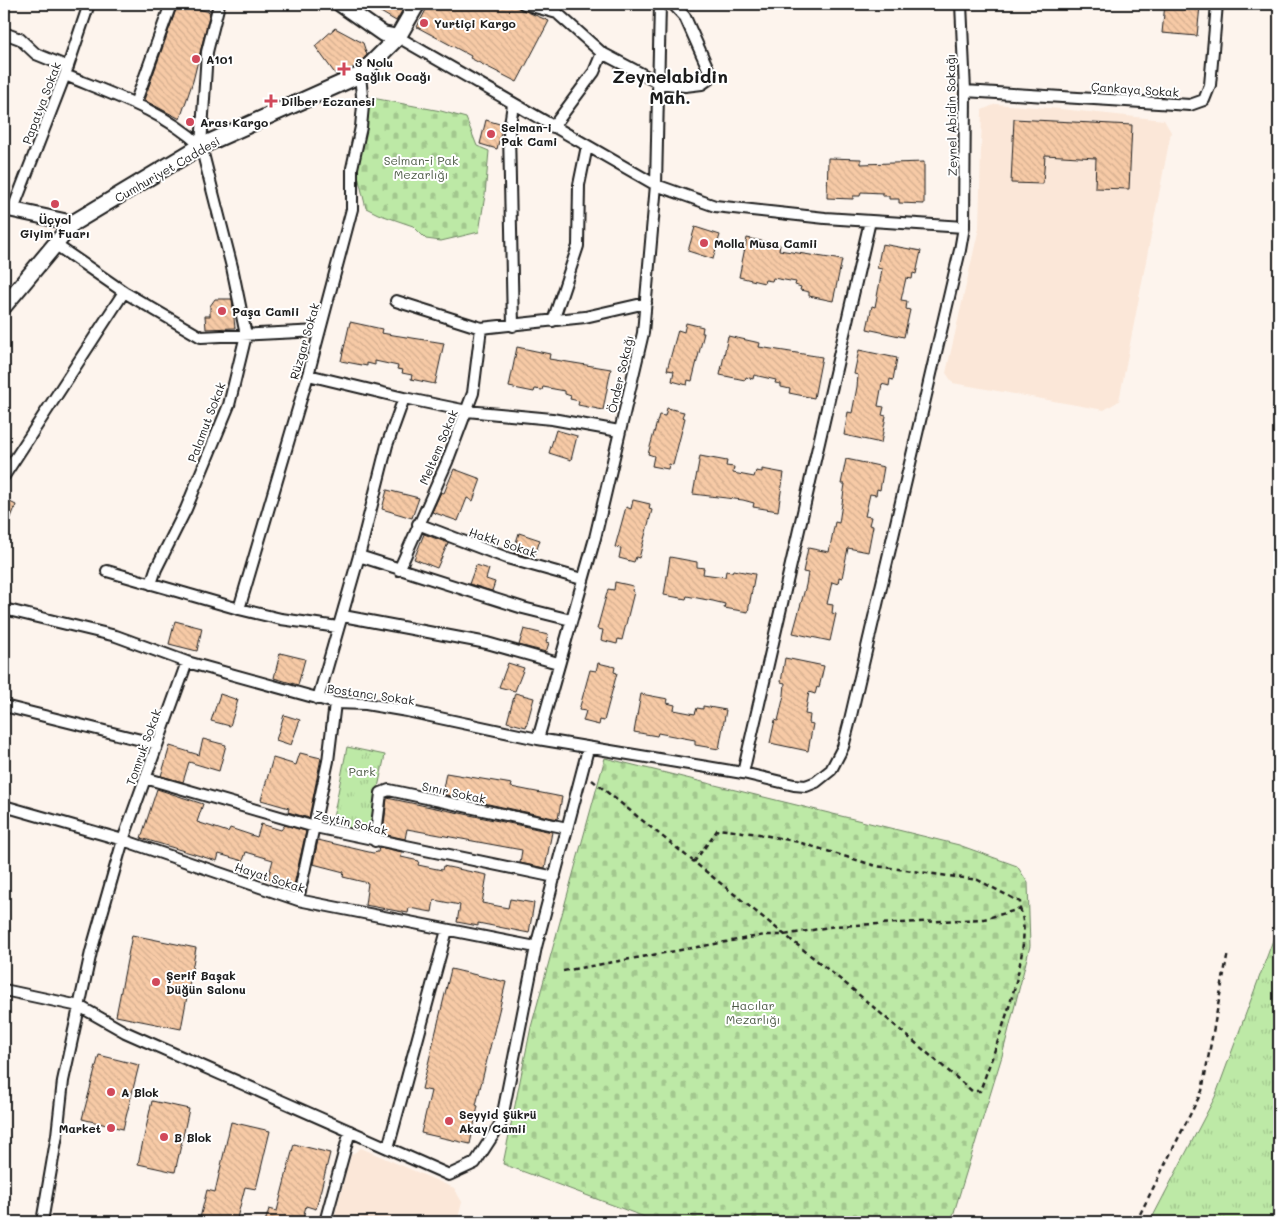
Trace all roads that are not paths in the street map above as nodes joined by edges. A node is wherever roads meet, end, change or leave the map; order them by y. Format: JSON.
{"nodes":[{"id":1,"x":89,"y":4,"type":"edge"},
{"id":2,"x":171,"y":4,"type":"edge"},
{"id":3,"x":219,"y":4,"type":"edge"},
{"id":4,"x":340,"y":4,"type":"edge"},
{"id":5,"x":417,"y":4,"type":"edge"},
{"id":6,"x":524,"y":4,"type":"edge"},
{"id":7,"x":660,"y":4,"type":"edge"},
{"id":8,"x":673,"y":4,"type":"edge"},
{"id":9,"x":961,"y":4,"type":"edge"},
{"id":10,"x":1218,"y":4,"type":"edge"},
{"id":11,"x":4,"y":33,"type":"edge"},
{"id":12,"x":398,"y":37,"type":"junction"},
{"id":13,"x":602,"y":53,"type":"junction"},
{"id":14,"x":66,"y":71,"type":"junction"},
{"id":15,"x":360,"y":75,"type":"junction"},
{"id":16,"x":659,"y":83,"type":"junction"},
{"id":17,"x":965,"y":91,"type":"junction"},
{"id":18,"x":135,"y":104,"type":"junction"},
{"id":19,"x":513,"y":104,"type":"junction"},
{"id":20,"x":553,"y":127,"type":"junction"},
{"id":21,"x":201,"y":146,"type":"junction"},
{"id":22,"x":587,"y":146,"type":"junction"},
{"id":23,"x":656,"y":185,"type":"junction"},
{"id":24,"x":8,"y":209,"type":"edge"},
{"id":25,"x":870,"y":221,"type":"junction"},
{"id":26,"x":74,"y":223,"type":"junction"},
{"id":27,"x":964,"y":227,"type":"junction"},
{"id":28,"x":56,"y":245,"type":"junction"},
{"id":29,"x":124,"y":292,"type":"junction"},
{"id":30,"x":396,"y":301,"type":"dead end"},
{"id":31,"x":646,"y":302,"type":"junction"},
{"id":32,"x":4,"y":306,"type":"edge"},
{"id":33,"x":554,"y":321,"type":"junction"},
{"id":34,"x":513,"y":326,"type":"junction"},
{"id":35,"x":481,"y":328,"type":"junction"},
{"id":36,"x":320,"y":331,"type":"junction"},
{"id":37,"x":246,"y":335,"type":"junction"},
{"id":38,"x":308,"y":375,"type":"junction"},
{"id":39,"x":404,"y":398,"type":"junction"},
{"id":40,"x":467,"y":410,"type":"junction"},
{"id":41,"x":619,"y":432,"type":"junction"},
{"id":42,"x":4,"y":476,"type":"edge"},
{"id":43,"x":418,"y":524,"type":"junction"},
{"id":44,"x":359,"y":556,"type":"junction"},
{"id":45,"x":399,"y":570,"type":"junction"},
{"id":46,"x":107,"y":571,"type":"dead end"},
{"id":47,"x":582,"y":579,"type":"junction"},
{"id":48,"x":151,"y":584,"type":"junction"},
{"id":49,"x":4,"y":609,"type":"edge"},
{"id":50,"x":239,"y":609,"type":"junction"},
{"id":51,"x":342,"y":616,"type":"junction"},
{"id":52,"x":571,"y":620,"type":"junction"},
{"id":53,"x":338,"y":627,"type":"junction"},
{"id":54,"x":187,"y":662,"type":"junction"},
{"id":55,"x":558,"y":663,"type":"junction"},
{"id":56,"x":318,"y":699,"type":"junction"},
{"id":57,"x":336,"y":704,"type":"junction"},
{"id":58,"x":4,"y":706,"type":"edge"},
{"id":59,"x":538,"y":740,"type":"junction"},
{"id":60,"x":157,"y":744,"type":"junction"},
{"id":61,"x":588,"y":748,"type":"junction"},
{"id":62,"x":743,"y":773,"type":"junction"},
{"id":63,"x":145,"y":778,"type":"junction"},
{"id":64,"x":4,"y":806,"type":"edge"},
{"id":65,"x":315,"y":827,"type":"junction"},
{"id":66,"x":567,"y":828,"type":"junction"},
{"id":67,"x":123,"y":840,"type":"junction"},
{"id":68,"x":375,"y":841,"type":"junction"},
{"id":69,"x":554,"y":877,"type":"junction"},
{"id":70,"x":298,"y":900,"type":"junction"},
{"id":71,"x":447,"y":930,"type":"junction"},
{"id":72,"x":536,"y":947,"type":"junction"},
{"id":73,"x":4,"y":990,"type":"edge"},
{"id":74,"x":79,"y":1006,"type":"junction"},
{"id":75,"x":350,"y":1131,"type":"junction"},
{"id":76,"x":388,"y":1148,"type":"junction"},
{"id":77,"x":42,"y":1222,"type":"edge"},
{"id":78,"x":325,"y":1222,"type":"edge"}],
"edges":[{"from":1,"to":14,"type":"street","name":"Papatya Sokak"},
{"from":2,"to":18,"type":"street"},
{"from":3,"to":21,"type":"street","name":"Palamut Sokak"},
{"from":4,"to":12,"type":"street"},
{"from":5,"to":12,"type":"main road","name":"Cumhuriyet Caddesi"},
{"from":6,"to":13,"type":"street"},
{"from":7,"to":16,"type":"street","name":"Önder Sokağı"},
{"from":8,"to":16,"type":"street"},
{"from":9,"to":17,"type":"street","name":"Zeynel Abidin Sokağı"},
{"from":10,"to":17,"type":"street","name":"Çankaya Sokak"},
{"from":11,"to":14,"type":"street"},
{"from":12,"to":15,"type":"main road","name":"Cumhuriyet Caddesi"},
{"from":12,"to":19,"type":"street"},
{"from":13,"to":16,"type":"street"},
{"from":13,"to":20,"type":"street"},
{"from":14,"to":18,"type":"street"},
{"from":14,"to":24,"type":"street","name":"Papatya Sokak"},
{"from":15,"to":21,"type":"main road","name":"Cumhuriyet Caddesi"},
{"from":15,"to":36,"type":"street","name":"Rüzgar Sokak"},
{"from":16,"to":23,"type":"street","name":"Önder Sokağı"},
{"from":17,"to":27,"type":"street","name":"Zeynel Abidin Sokağı"},
{"from":18,"to":21,"type":"street"},
{"from":19,"to":20,"type":"street"},
{"from":19,"to":34,"type":"street"},
{"from":20,"to":22,"type":"street"},
{"from":21,"to":26,"type":"main road","name":"Cumhuriyet Caddesi"},
{"from":21,"to":37,"type":"street","name":"Palamut Sokak"},
{"from":22,"to":23,"type":"street"},
{"from":22,"to":33,"type":"street"},
{"from":23,"to":25,"type":"street"},
{"from":23,"to":31,"type":"street","name":"Önder Sokağı"},
{"from":24,"to":26,"type":"street"},
{"from":25,"to":27,"type":"street"},
{"from":25,"to":62,"type":"street"},
{"from":26,"to":28,"type":"main road","name":"Cumhuriyet Caddesi"},
{"from":27,"to":62,"type":"street","name":"Zeynel Abidin Sokağı"},
{"from":28,"to":29,"type":"street"},
{"from":28,"to":32,"type":"main road","name":"Cumhuriyet Caddesi"},
{"from":29,"to":37,"type":"street"},
{"from":29,"to":42,"type":"street"},
{"from":30,"to":35,"type":"street"},
{"from":31,"to":33,"type":"street"},
{"from":31,"to":41,"type":"street","name":"Önder Sokağı"},
{"from":33,"to":34,"type":"street"},
{"from":34,"to":35,"type":"street"},
{"from":35,"to":40,"type":"street","name":"Meltem Sokak"},
{"from":36,"to":37,"type":"street"},
{"from":36,"to":38,"type":"street","name":"Rüzgar Sokak"},
{"from":37,"to":48,"type":"street","name":"Palamut Sokak"},
{"from":38,"to":39,"type":"street"},
{"from":38,"to":50,"type":"street","name":"Rüzgar Sokak"},
{"from":39,"to":40,"type":"street"},
{"from":39,"to":44,"type":"street"},
{"from":40,"to":41,"type":"street"},
{"from":40,"to":43,"type":"street","name":"Meltem Sokak"},
{"from":41,"to":47,"type":"street","name":"Önder Sokağı"},
{"from":43,"to":45,"type":"street","name":"Meltem Sokak"},
{"from":43,"to":47,"type":"street","name":"Hakkı Sokak"},
{"from":44,"to":45,"type":"street"},
{"from":44,"to":51,"type":"street"},
{"from":45,"to":52,"type":"street"},
{"from":46,"to":48,"type":"street"},
{"from":47,"to":52,"type":"street","name":"Önder Sokağı"},
{"from":48,"to":50,"type":"street"},
{"from":49,"to":54,"type":"street","name":"Bostancı Sokak"},
{"from":50,"to":53,"type":"street"},
{"from":51,"to":53,"type":"street"},
{"from":51,"to":55,"type":"street"},
{"from":52,"to":55,"type":"street","name":"Önder Sokağı"},
{"from":53,"to":56,"type":"street"},
{"from":54,"to":56,"type":"street","name":"Bostancı Sokak"},
{"from":54,"to":60,"type":"street","name":"Tomruk Sokak"},
{"from":55,"to":59,"type":"street","name":"Önder Sokağı"},
{"from":56,"to":57,"type":"street","name":"Bostancı Sokak"},
{"from":57,"to":59,"type":"street","name":"Bostancı Sokak"},
{"from":57,"to":65,"type":"street"},
{"from":58,"to":60,"type":"street"},
{"from":59,"to":61,"type":"street","name":"Bostancı Sokak"},
{"from":60,"to":63,"type":"street","name":"Tomruk Sokak"},
{"from":61,"to":62,"type":"street","name":"Bostancı Sokak"},
{"from":61,"to":66,"type":"street"},
{"from":63,"to":65,"type":"street","name":"Zeytin Sokak"},
{"from":63,"to":67,"type":"street","name":"Tomruk Sokak"},
{"from":64,"to":67,"type":"street","name":"Hayat Sokak"},
{"from":65,"to":68,"type":"street","name":"Zeytin Sokak"},
{"from":65,"to":70,"type":"street"},
{"from":66,"to":68,"type":"street","name":"Sınır Sokak"},
{"from":66,"to":69,"type":"street"},
{"from":67,"to":70,"type":"street","name":"Hayat Sokak"},
{"from":67,"to":74,"type":"street","name":"Tomruk Sokak"},
{"from":68,"to":69,"type":"street","name":"Zeytin Sokak"},
{"from":69,"to":72,"type":"street"},
{"from":70,"to":71,"type":"street","name":"Hayat Sokak"},
{"from":71,"to":72,"type":"street","name":"Hayat Sokak"},
{"from":71,"to":76,"type":"street"},
{"from":72,"to":76,"type":"street"},
{"from":73,"to":74,"type":"street"},
{"from":74,"to":75,"type":"street"},
{"from":74,"to":77,"type":"street","name":"Tomruk Sokak"},
{"from":75,"to":76,"type":"street"},
{"from":75,"to":78,"type":"street"}]}
